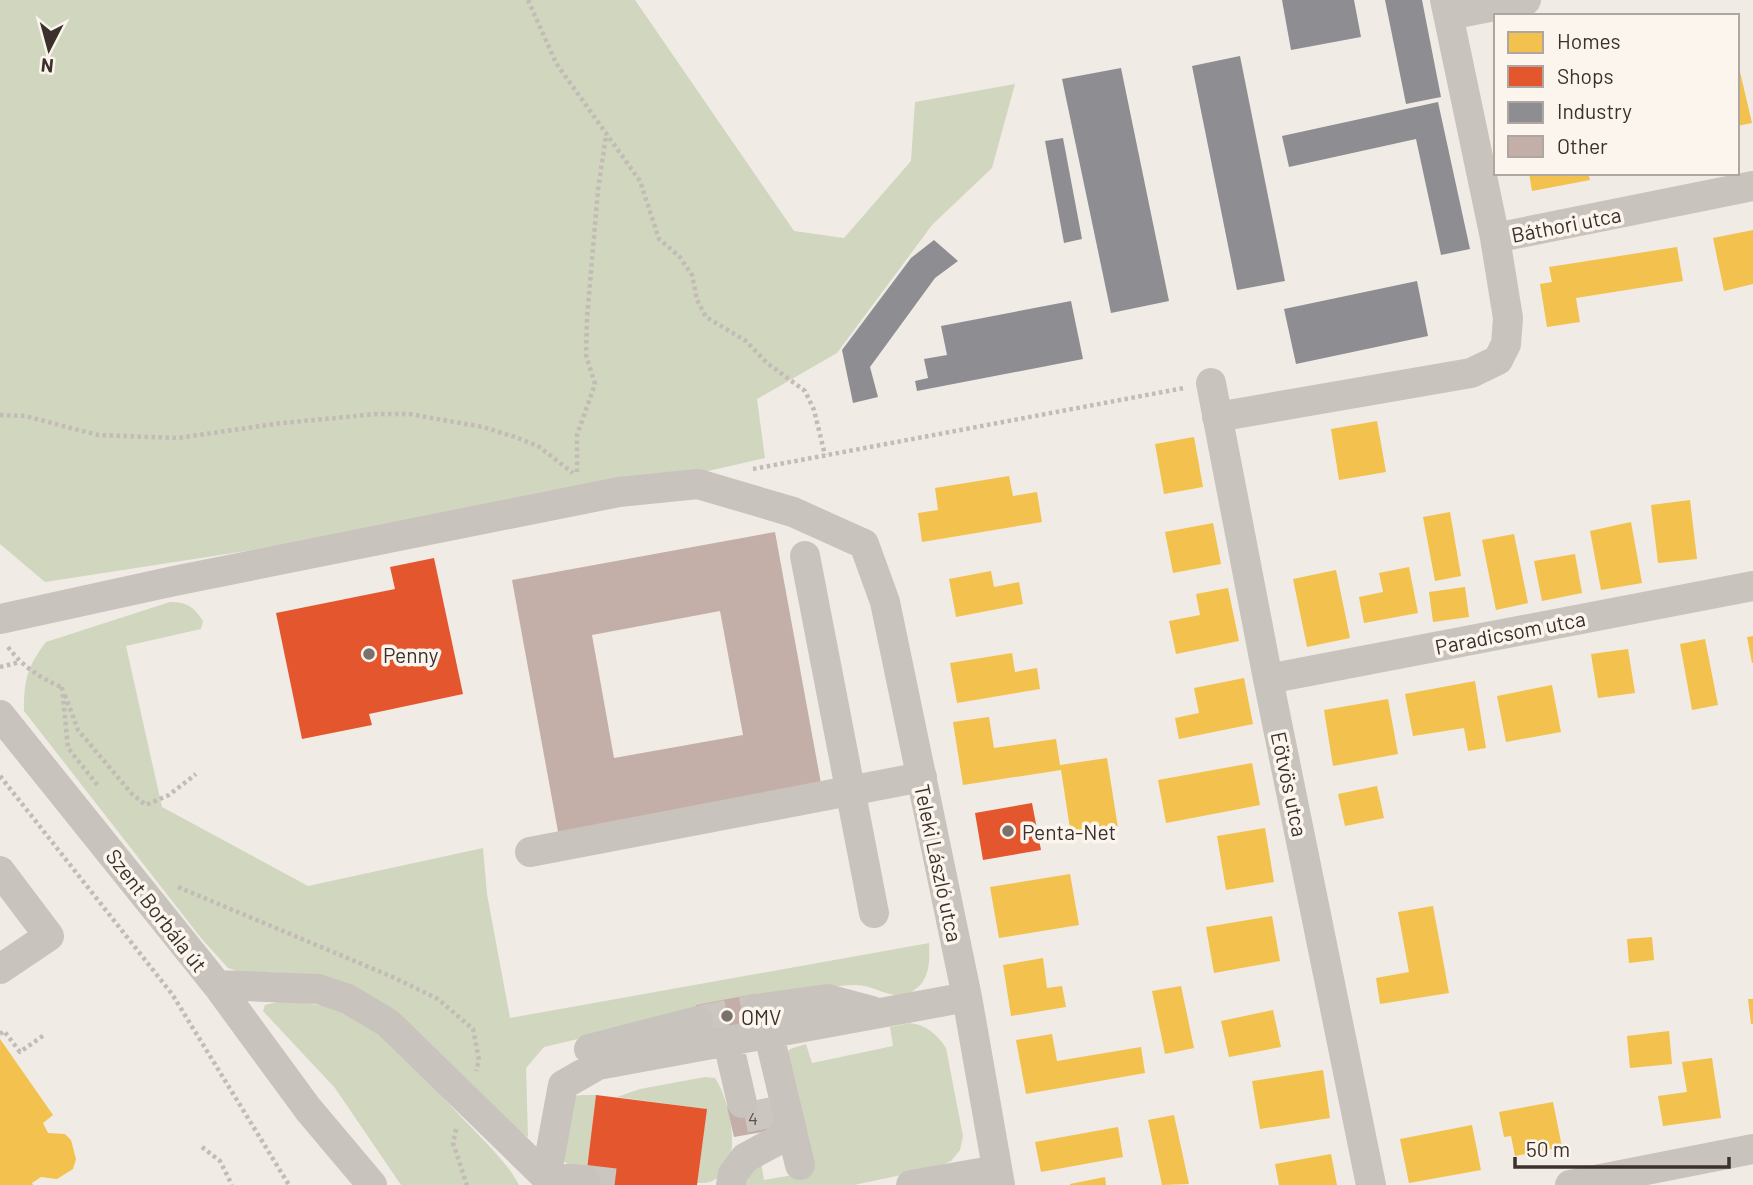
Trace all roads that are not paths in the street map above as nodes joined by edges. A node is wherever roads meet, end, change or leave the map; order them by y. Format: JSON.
{"nodes":[{"id":1,"x":1526,"y":0,"type":"edge"},
{"id":2,"x":1447,"y":8,"type":"edge"},
{"id":3,"x":1753,"y":186,"type":"edge"},
{"id":4,"x":1495,"y":238,"type":"junction"},
{"id":5,"x":1211,"y":383,"type":"road end"},
{"id":6,"x":1217,"y":417,"type":"junction"},
{"id":7,"x":805,"y":556,"type":"dead end"},
{"id":8,"x":1753,"y":586,"type":"edge"},
{"id":9,"x":3,"y":632,"type":"edge"},
{"id":10,"x":1268,"y":679,"type":"junction"},
{"id":11,"x":0,"y":715,"type":"edge"},
{"id":12,"x":922,"y":777,"type":"junction"},
{"id":13,"x":850,"y":791,"type":"junction"},
{"id":14,"x":530,"y":852,"type":"dead end"},
{"id":15,"x":0,"y":872,"type":"edge"},
{"id":16,"x":874,"y":913,"type":"dead end"},
{"id":17,"x":0,"y":969,"type":"edge"},
{"id":18,"x":217,"y":985,"type":"junction"},
{"id":19,"x":967,"y":997,"type":"junction"},
{"id":20,"x":698,"y":1021,"type":"tunnel mouth"},
{"id":21,"x":749,"y":1031,"type":"junction"},
{"id":22,"x":563,"y":1085,"type":"junction"},
{"id":23,"x":749,"y":1101,"type":"tunnel mouth"},
{"id":24,"x":308,"y":1109,"type":"junction"},
{"id":25,"x":762,"y":1139,"type":"junction"},
{"id":26,"x":1753,"y":1149,"type":"edge"},
{"id":27,"x":800,"y":1165,"type":"dead end"},
{"id":28,"x":999,"y":1177,"type":"edge"},
{"id":29,"x":585,"y":1180,"type":"dead end"},
{"id":30,"x":548,"y":1181,"type":"edge"},
{"id":31,"x":348,"y":1185,"type":"edge"},
{"id":32,"x":372,"y":1185,"type":"edge"},
{"id":33,"x":731,"y":1185,"type":"edge"},
{"id":34,"x":911,"y":1185,"type":"edge"},
{"id":35,"x":1371,"y":1185,"type":"edge"},
{"id":36,"x":1570,"y":1185,"type":"edge"}],
"edges":[{"from":1,"to":2,"type":"street"},
{"from":2,"to":4,"type":"street"},
{"from":3,"to":4,"type":"street","name":"Báthori utca"},
{"from":4,"to":6,"type":"street","name":"Báthori utca"},
{"from":5,"to":6,"type":"street","name":"Eötvös utca"},
{"from":6,"to":10,"type":"street","name":"Eötvös utca"},
{"from":7,"to":13,"type":"street"},
{"from":8,"to":10,"type":"street","name":"Paradicsom utca"},
{"from":9,"to":12,"type":"street","name":"Teleki László utca"},
{"from":10,"to":35,"type":"street","name":"Eötvös utca"},
{"from":11,"to":18,"type":"street","name":"Szent Borbála út"},
{"from":12,"to":13,"type":"street"},
{"from":12,"to":19,"type":"street","name":"Teleki László utca"},
{"from":13,"to":14,"type":"street"},
{"from":13,"to":16,"type":"street"},
{"from":15,"to":17,"type":"street"},
{"from":18,"to":24,"type":"street","name":"Szent Borbála út"},
{"from":18,"to":30,"type":"street"},
{"from":19,"to":21,"type":"street"},
{"from":19,"to":28,"type":"street","name":"Teleki László utca"},
{"from":20,"to":22,"type":"street"},
{"from":21,"to":22,"type":"street"},
{"from":21,"to":23,"type":"street"},
{"from":21,"to":25,"type":"street"},
{"from":22,"to":30,"type":"street"},
{"from":24,"to":31,"type":"street","name":"Szent Borbála út"},
{"from":24,"to":32,"type":"street","name":"Szent Borbála út"},
{"from":25,"to":27,"type":"street"},
{"from":25,"to":33,"type":"street"},
{"from":26,"to":36,"type":"street"},
{"from":28,"to":34,"type":"street"},
{"from":29,"to":30,"type":"street"}]}
